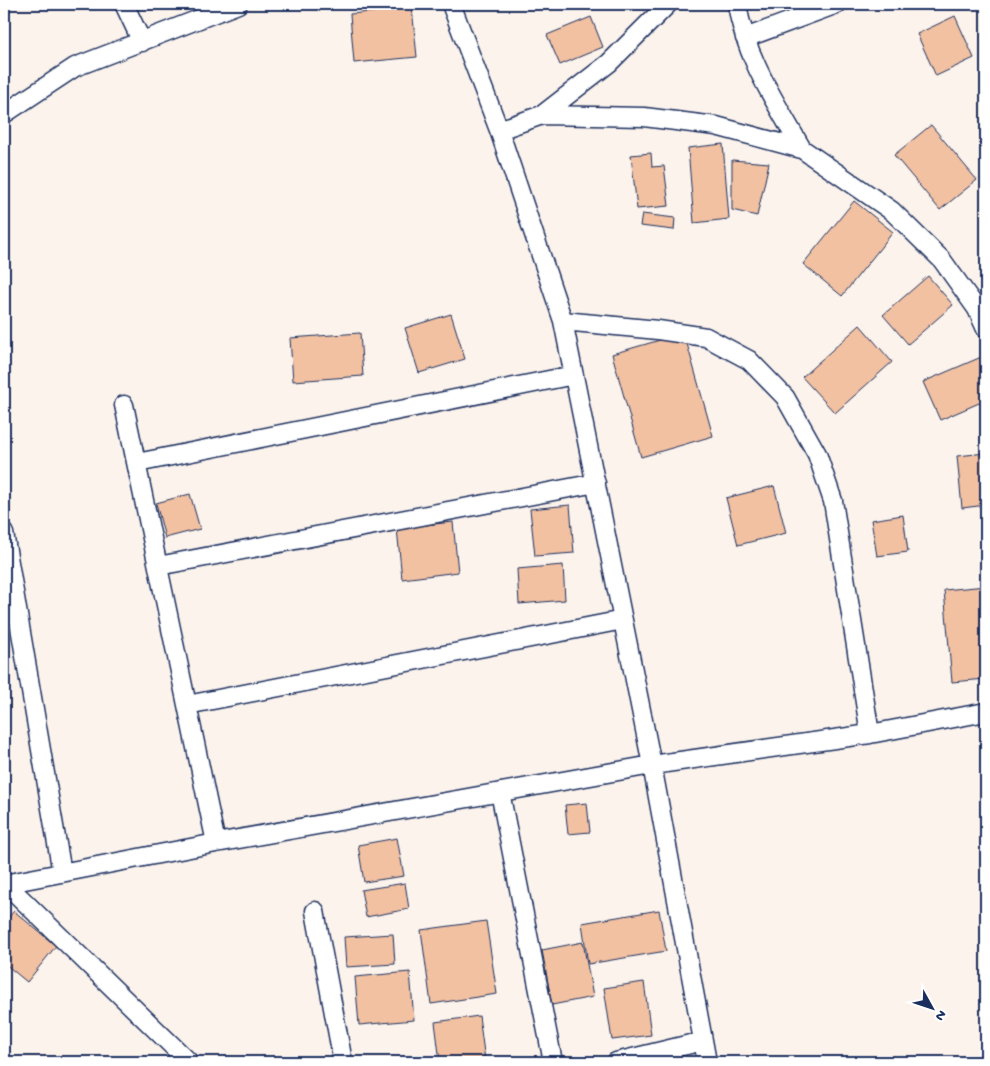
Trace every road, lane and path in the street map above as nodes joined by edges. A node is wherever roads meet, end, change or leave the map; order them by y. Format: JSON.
{"nodes":[{"id":1,"x":124,"y":4,"type":"edge"},
{"id":2,"x":238,"y":4,"type":"edge"},
{"id":3,"x":452,"y":4,"type":"edge"},
{"id":4,"x":668,"y":4,"type":"edge"},
{"id":5,"x":737,"y":4,"type":"edge"},
{"id":6,"x":837,"y":4,"type":"edge"},
{"id":7,"x":745,"y":38,"type":"junction"},
{"id":8,"x":142,"y":42,"type":"junction"},
{"id":9,"x":4,"y":114,"type":"edge"},
{"id":10,"x":542,"y":114,"type":"junction"},
{"id":11,"x":499,"y":130,"type":"junction"},
{"id":12,"x":802,"y":149,"type":"junction"},
{"id":13,"x":563,"y":321,"type":"junction"},
{"id":14,"x":986,"y":329,"type":"edge"},
{"id":15,"x":574,"y":375,"type":"junction"},
{"id":16,"x":124,"y":404,"type":"dead end"},
{"id":17,"x":137,"y":463,"type":"junction"},
{"id":18,"x":596,"y":483,"type":"junction"},
{"id":19,"x":4,"y":534,"type":"edge"},
{"id":20,"x":158,"y":566,"type":"junction"},
{"id":21,"x":623,"y":620,"type":"junction"},
{"id":22,"x":187,"y":705,"type":"junction"},
{"id":23,"x":986,"y":712,"type":"edge"},
{"id":24,"x":870,"y":734,"type":"junction"},
{"id":25,"x":652,"y":765,"type":"junction"},
{"id":26,"x":500,"y":792,"type":"junction"},
{"id":27,"x":216,"y":843,"type":"junction"},
{"id":28,"x":62,"y":873,"type":"junction"},
{"id":29,"x":5,"y":884,"type":"edge"},
{"id":30,"x":315,"y":911,"type":"dead end"},
{"id":31,"x":703,"y":1041,"type":"junction"},
{"id":32,"x":189,"y":1062,"type":"edge"},
{"id":33,"x":343,"y":1062,"type":"edge"},
{"id":34,"x":553,"y":1062,"type":"edge"},
{"id":35,"x":616,"y":1062,"type":"edge"},
{"id":36,"x":707,"y":1062,"type":"edge"}],
"edges":[{"from":1,"to":8,"type":"street"},
{"from":2,"to":8,"type":"street"},
{"from":3,"to":11,"type":"street"},
{"from":4,"to":10,"type":"street"},
{"from":5,"to":7,"type":"street"},
{"from":6,"to":7,"type":"street"},
{"from":7,"to":12,"type":"street"},
{"from":8,"to":9,"type":"street"},
{"from":10,"to":11,"type":"street"},
{"from":10,"to":12,"type":"street"},
{"from":11,"to":13,"type":"street"},
{"from":12,"to":14,"type":"street"},
{"from":13,"to":15,"type":"street"},
{"from":13,"to":24,"type":"street"},
{"from":15,"to":17,"type":"street"},
{"from":15,"to":18,"type":"street"},
{"from":16,"to":17,"type":"street"},
{"from":17,"to":20,"type":"street"},
{"from":18,"to":20,"type":"street"},
{"from":18,"to":21,"type":"street"},
{"from":19,"to":28,"type":"street"},
{"from":20,"to":22,"type":"street"},
{"from":21,"to":22,"type":"street"},
{"from":21,"to":25,"type":"street"},
{"from":22,"to":27,"type":"street"},
{"from":23,"to":24,"type":"street"},
{"from":24,"to":25,"type":"street"},
{"from":25,"to":26,"type":"street"},
{"from":25,"to":31,"type":"street"},
{"from":26,"to":27,"type":"street"},
{"from":26,"to":34,"type":"street"},
{"from":27,"to":28,"type":"street"},
{"from":28,"to":29,"type":"street"},
{"from":29,"to":32,"type":"street"},
{"from":30,"to":33,"type":"street"},
{"from":31,"to":35,"type":"street"},
{"from":31,"to":36,"type":"street"}]}
